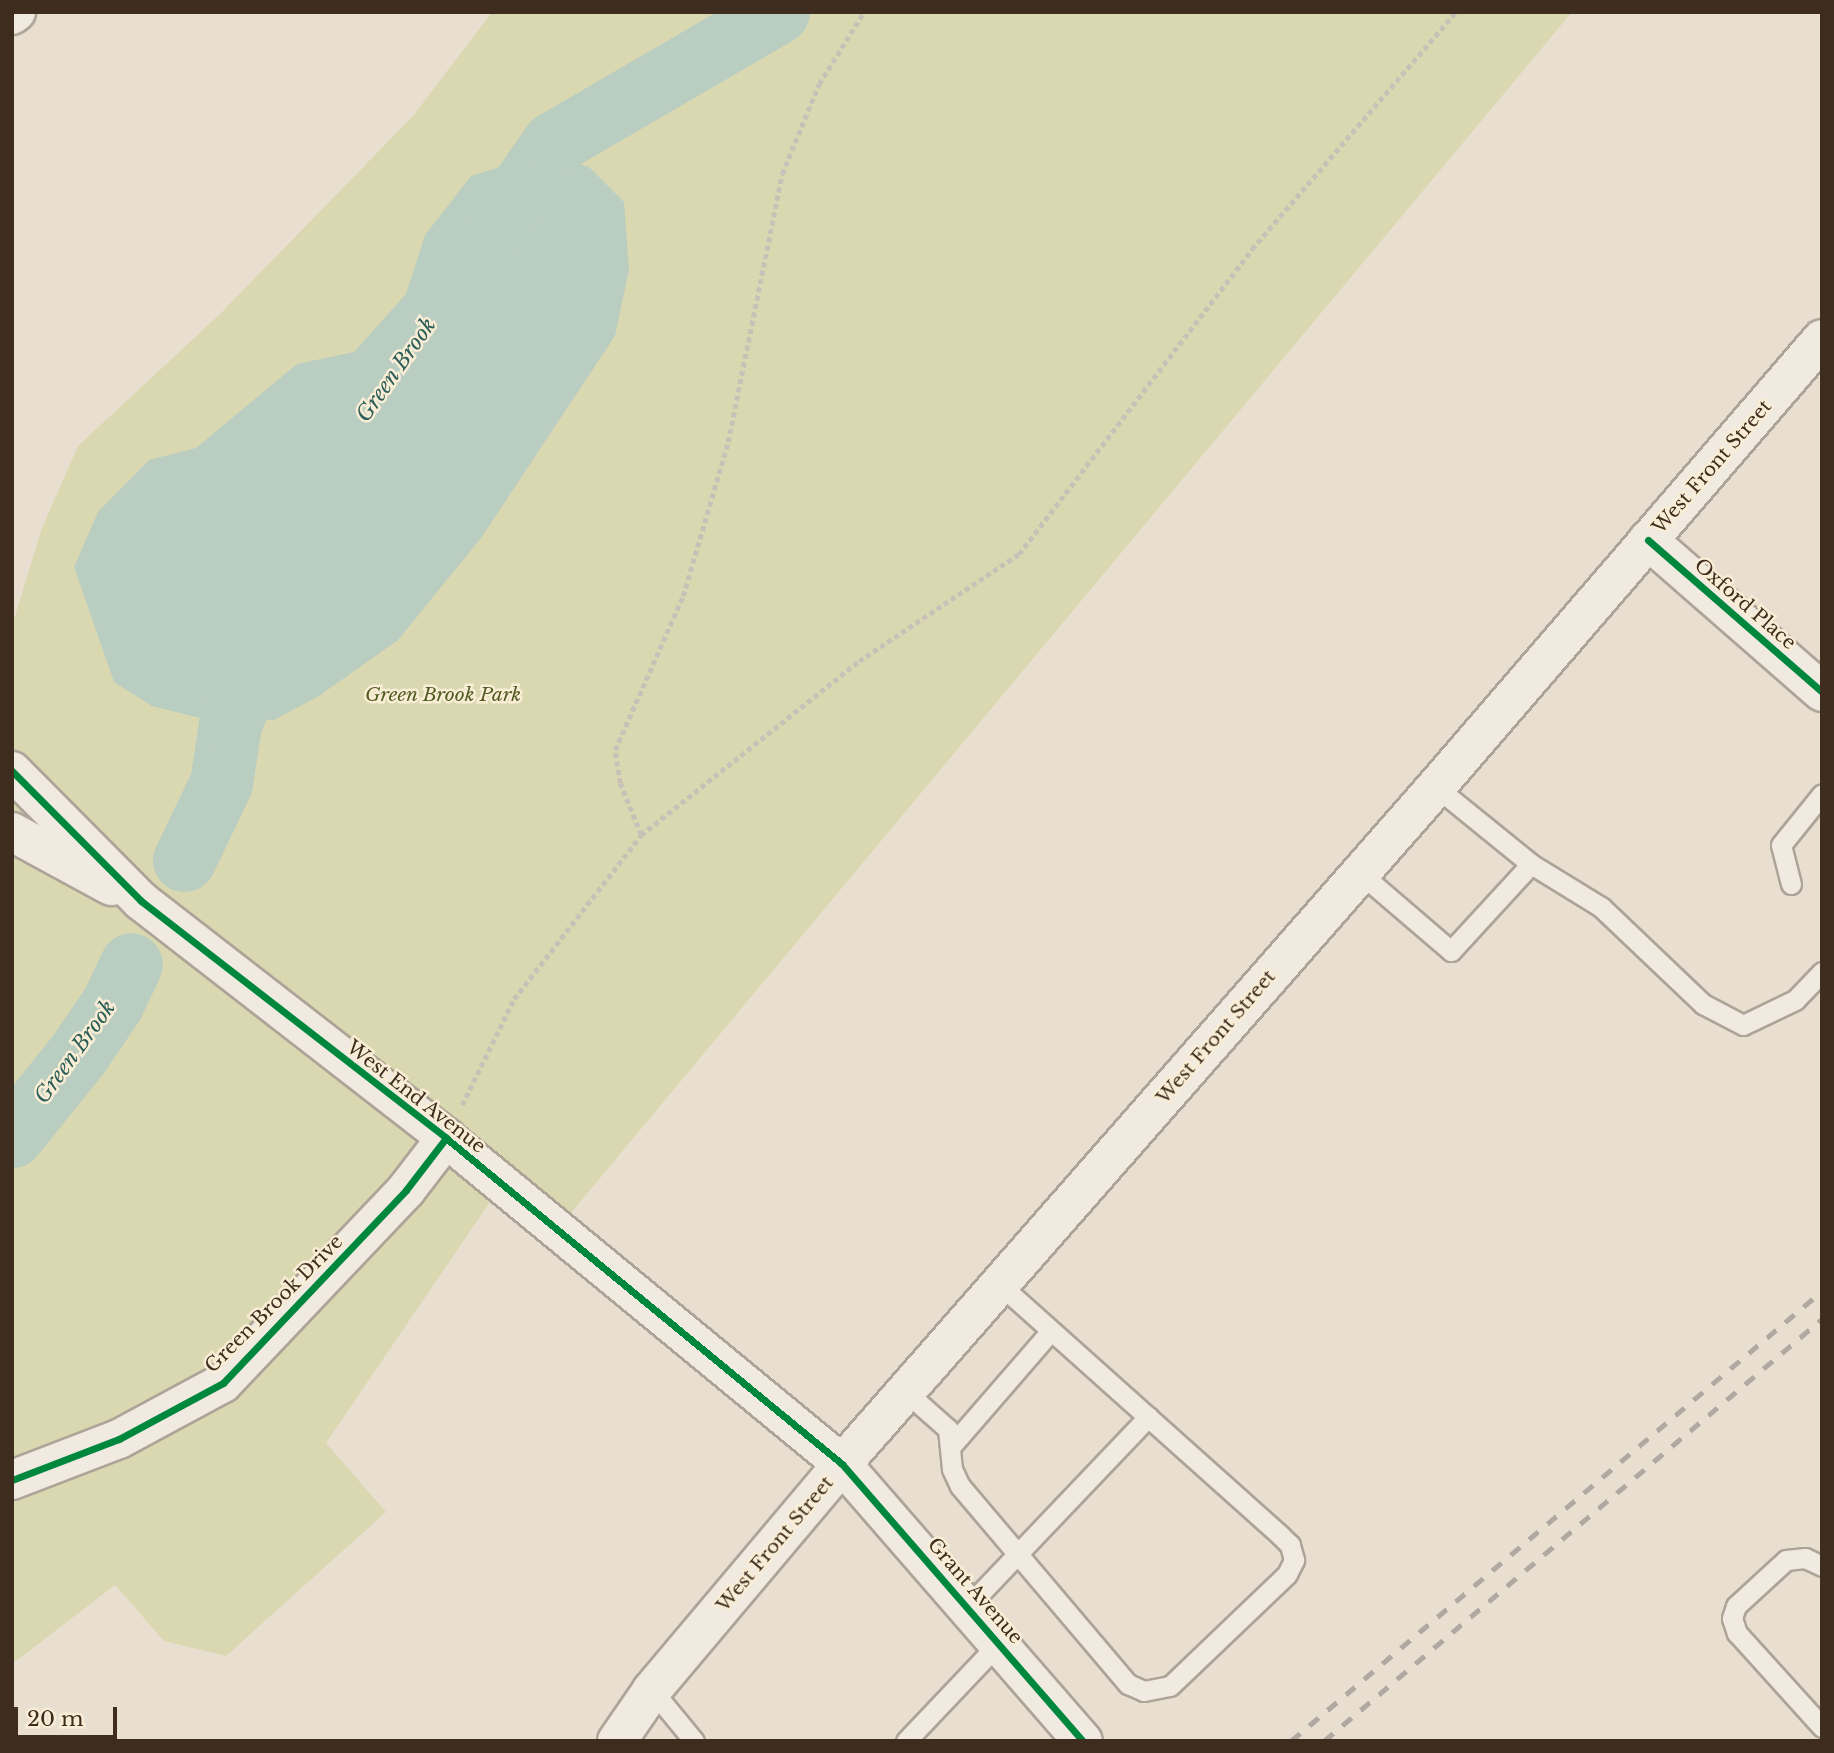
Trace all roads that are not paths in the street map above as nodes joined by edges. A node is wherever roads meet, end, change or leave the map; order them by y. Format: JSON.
{"nodes":[{"id":1,"x":1822,"y":339,"type":"edge"},
{"id":2,"x":1648,"y":540,"type":"junction"},
{"id":3,"x":1822,"y":692,"type":"edge"},
{"id":4,"x":12,"y":771,"type":"edge"},
{"id":5,"x":1436,"y":787,"type":"junction"},
{"id":6,"x":1822,"y":794,"type":"edge"},
{"id":7,"x":12,"y":832,"type":"edge"},
{"id":8,"x":1531,"y":864,"type":"junction"},
{"id":9,"x":1360,"y":873,"type":"junction"},
{"id":10,"x":1791,"y":884,"type":"dead end"},
{"id":11,"x":141,"y":901,"type":"junction"},
{"id":12,"x":1822,"y":972,"type":"edge"},
{"id":13,"x":446,"y":1138,"type":"junction"},
{"id":14,"x":999,"y":1284,"type":"junction"},
{"id":15,"x":1050,"y":1332,"type":"junction"},
{"id":16,"x":906,"y":1392,"type":"junction"},
{"id":17,"x":1147,"y":1417,"type":"junction"},
{"id":18,"x":952,"y":1445,"type":"junction"},
{"id":19,"x":842,"y":1464,"type":"junction"},
{"id":20,"x":12,"y":1480,"type":"edge"},
{"id":21,"x":1019,"y":1555,"type":"junction"},
{"id":22,"x":1822,"y":1566,"type":"edge"},
{"id":23,"x":969,"y":1605,"type":"junction"},
{"id":24,"x":999,"y":1643,"type":"junction"},
{"id":25,"x":652,"y":1690,"type":"junction"},
{"id":26,"x":1822,"y":1727,"type":"edge"},
{"id":27,"x":617,"y":1741,"type":"edge"},
{"id":28,"x":694,"y":1741,"type":"edge"},
{"id":29,"x":906,"y":1741,"type":"edge"},
{"id":30,"x":1083,"y":1741,"type":"edge"}],
"edges":[{"from":1,"to":2,"type":"street","name":"West Front Street"},
{"from":2,"to":3,"type":"street","name":"Oxford Place"},
{"from":2,"to":5,"type":"street","name":"West Front Street"},
{"from":4,"to":11,"type":"street","name":"West End Avenue"},
{"from":5,"to":8,"type":"lane"},
{"from":5,"to":9,"type":"street","name":"West Front Street"},
{"from":6,"to":10,"type":"lane"},
{"from":7,"to":11,"type":"street","name":"West End Avenue"},
{"from":8,"to":9,"type":"lane"},
{"from":8,"to":12,"type":"lane"},
{"from":9,"to":14,"type":"street","name":"West Front Street"},
{"from":11,"to":13,"type":"street","name":"West End Avenue"},
{"from":13,"to":19,"type":"street","name":"West End Avenue"},
{"from":13,"to":20,"type":"street","name":"Green Brook Drive"},
{"from":14,"to":15,"type":"lane"},
{"from":14,"to":16,"type":"street","name":"West Front Street"},
{"from":15,"to":17,"type":"lane"},
{"from":15,"to":18,"type":"lane"},
{"from":16,"to":18,"type":"lane"},
{"from":16,"to":19,"type":"street","name":"West Front Street"},
{"from":17,"to":21,"type":"lane"},
{"from":17,"to":21,"type":"lane"},
{"from":18,"to":21,"type":"lane"},
{"from":19,"to":23,"type":"street","name":"Grant Avenue"},
{"from":19,"to":25,"type":"street","name":"West Front Street"},
{"from":21,"to":23,"type":"lane"},
{"from":22,"to":26,"type":"lane"},
{"from":23,"to":24,"type":"street","name":"Grant Avenue"},
{"from":24,"to":29,"type":"lane"},
{"from":24,"to":30,"type":"street","name":"Grant Avenue"},
{"from":25,"to":27,"type":"street","name":"West Front Street"},
{"from":25,"to":28,"type":"lane"}]}
